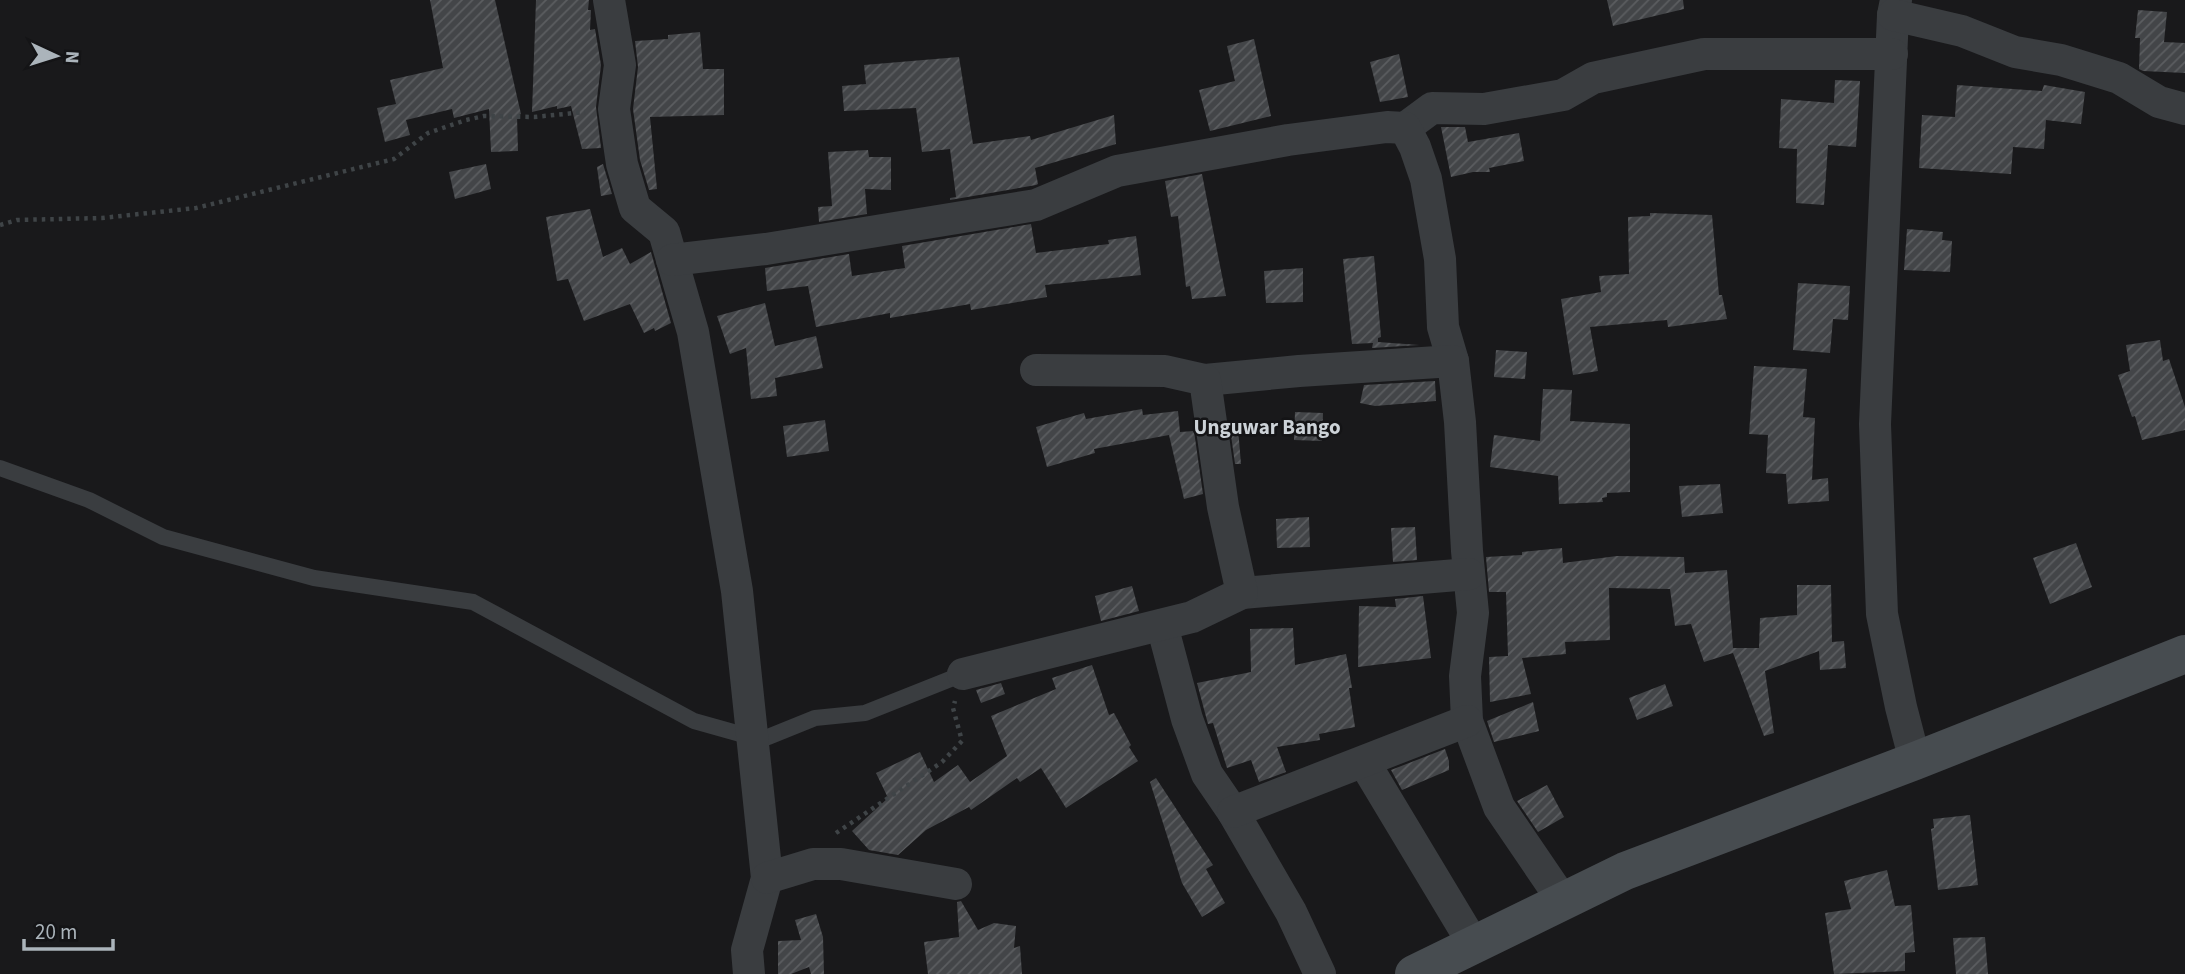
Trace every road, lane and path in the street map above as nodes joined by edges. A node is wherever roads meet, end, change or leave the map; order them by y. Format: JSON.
{"nodes":[{"id":1,"x":609,"y":0,"type":"edge"},
{"id":2,"x":1895,"y":7,"type":"edge"},
{"id":3,"x":1892,"y":54,"type":"junction"},
{"id":4,"x":614,"y":109,"type":"junction"},
{"id":5,"x":2185,"y":109,"type":"edge"},
{"id":6,"x":1405,"y":128,"type":"junction"},
{"id":7,"x":0,"y":225,"type":"edge"},
{"id":8,"x":672,"y":260,"type":"junction"},
{"id":9,"x":1453,"y":361,"type":"junction"},
{"id":10,"x":1036,"y":370,"type":"dead end"},
{"id":11,"x":1205,"y":380,"type":"junction"},
{"id":12,"x":0,"y":468,"type":"edge"},
{"id":13,"x":1469,"y":574,"type":"junction"},
{"id":14,"x":1242,"y":593,"type":"junction"},
{"id":15,"x":1162,"y":625,"type":"junction"},
{"id":16,"x":2185,"y":654,"type":"edge"},
{"id":17,"x":963,"y":674,"type":"junction"},
{"id":18,"x":1467,"y":720,"type":"junction"},
{"id":19,"x":751,"y":737,"type":"junction"},
{"id":20,"x":1915,"y":761,"type":"junction"},
{"id":21,"x":1364,"y":762,"type":"junction"},
{"id":22,"x":1233,"y":812,"type":"junction"},
{"id":23,"x":825,"y":840,"type":"dead end"},
{"id":24,"x":767,"y":878,"type":"junction"},
{"id":25,"x":956,"y":884,"type":"dead end"},
{"id":26,"x":1563,"y":901,"type":"junction"},
{"id":27,"x":1474,"y":945,"type":"junction"},
{"id":28,"x":749,"y":974,"type":"edge"},
{"id":29,"x":1320,"y":974,"type":"edge"},
{"id":30,"x":1414,"y":974,"type":"edge"}],
"edges":[{"from":1,"to":4,"type":"street"},
{"from":2,"to":3,"type":"street"},
{"from":2,"to":5,"type":"street"},
{"from":3,"to":6,"type":"street"},
{"from":3,"to":20,"type":"street"},
{"from":4,"to":7,"type":"path"},
{"from":4,"to":8,"type":"street"},
{"from":6,"to":8,"type":"street"},
{"from":6,"to":9,"type":"street"},
{"from":8,"to":19,"type":"street"},
{"from":9,"to":11,"type":"street"},
{"from":9,"to":13,"type":"street"},
{"from":10,"to":11,"type":"street"},
{"from":11,"to":14,"type":"street"},
{"from":12,"to":19,"type":"lane"},
{"from":13,"to":14,"type":"street"},
{"from":13,"to":18,"type":"street"},
{"from":14,"to":15,"type":"street"},
{"from":15,"to":17,"type":"street"},
{"from":15,"to":22,"type":"street"},
{"from":16,"to":20,"type":"main road"},
{"from":17,"to":19,"type":"lane"},
{"from":17,"to":23,"type":"path"},
{"from":18,"to":21,"type":"street"},
{"from":18,"to":26,"type":"street"},
{"from":19,"to":24,"type":"street"},
{"from":20,"to":26,"type":"main road"},
{"from":21,"to":22,"type":"street"},
{"from":21,"to":27,"type":"street"},
{"from":22,"to":29,"type":"street"},
{"from":24,"to":25,"type":"street"},
{"from":24,"to":28,"type":"street"},
{"from":26,"to":27,"type":"main road"},
{"from":27,"to":30,"type":"main road"}]}
